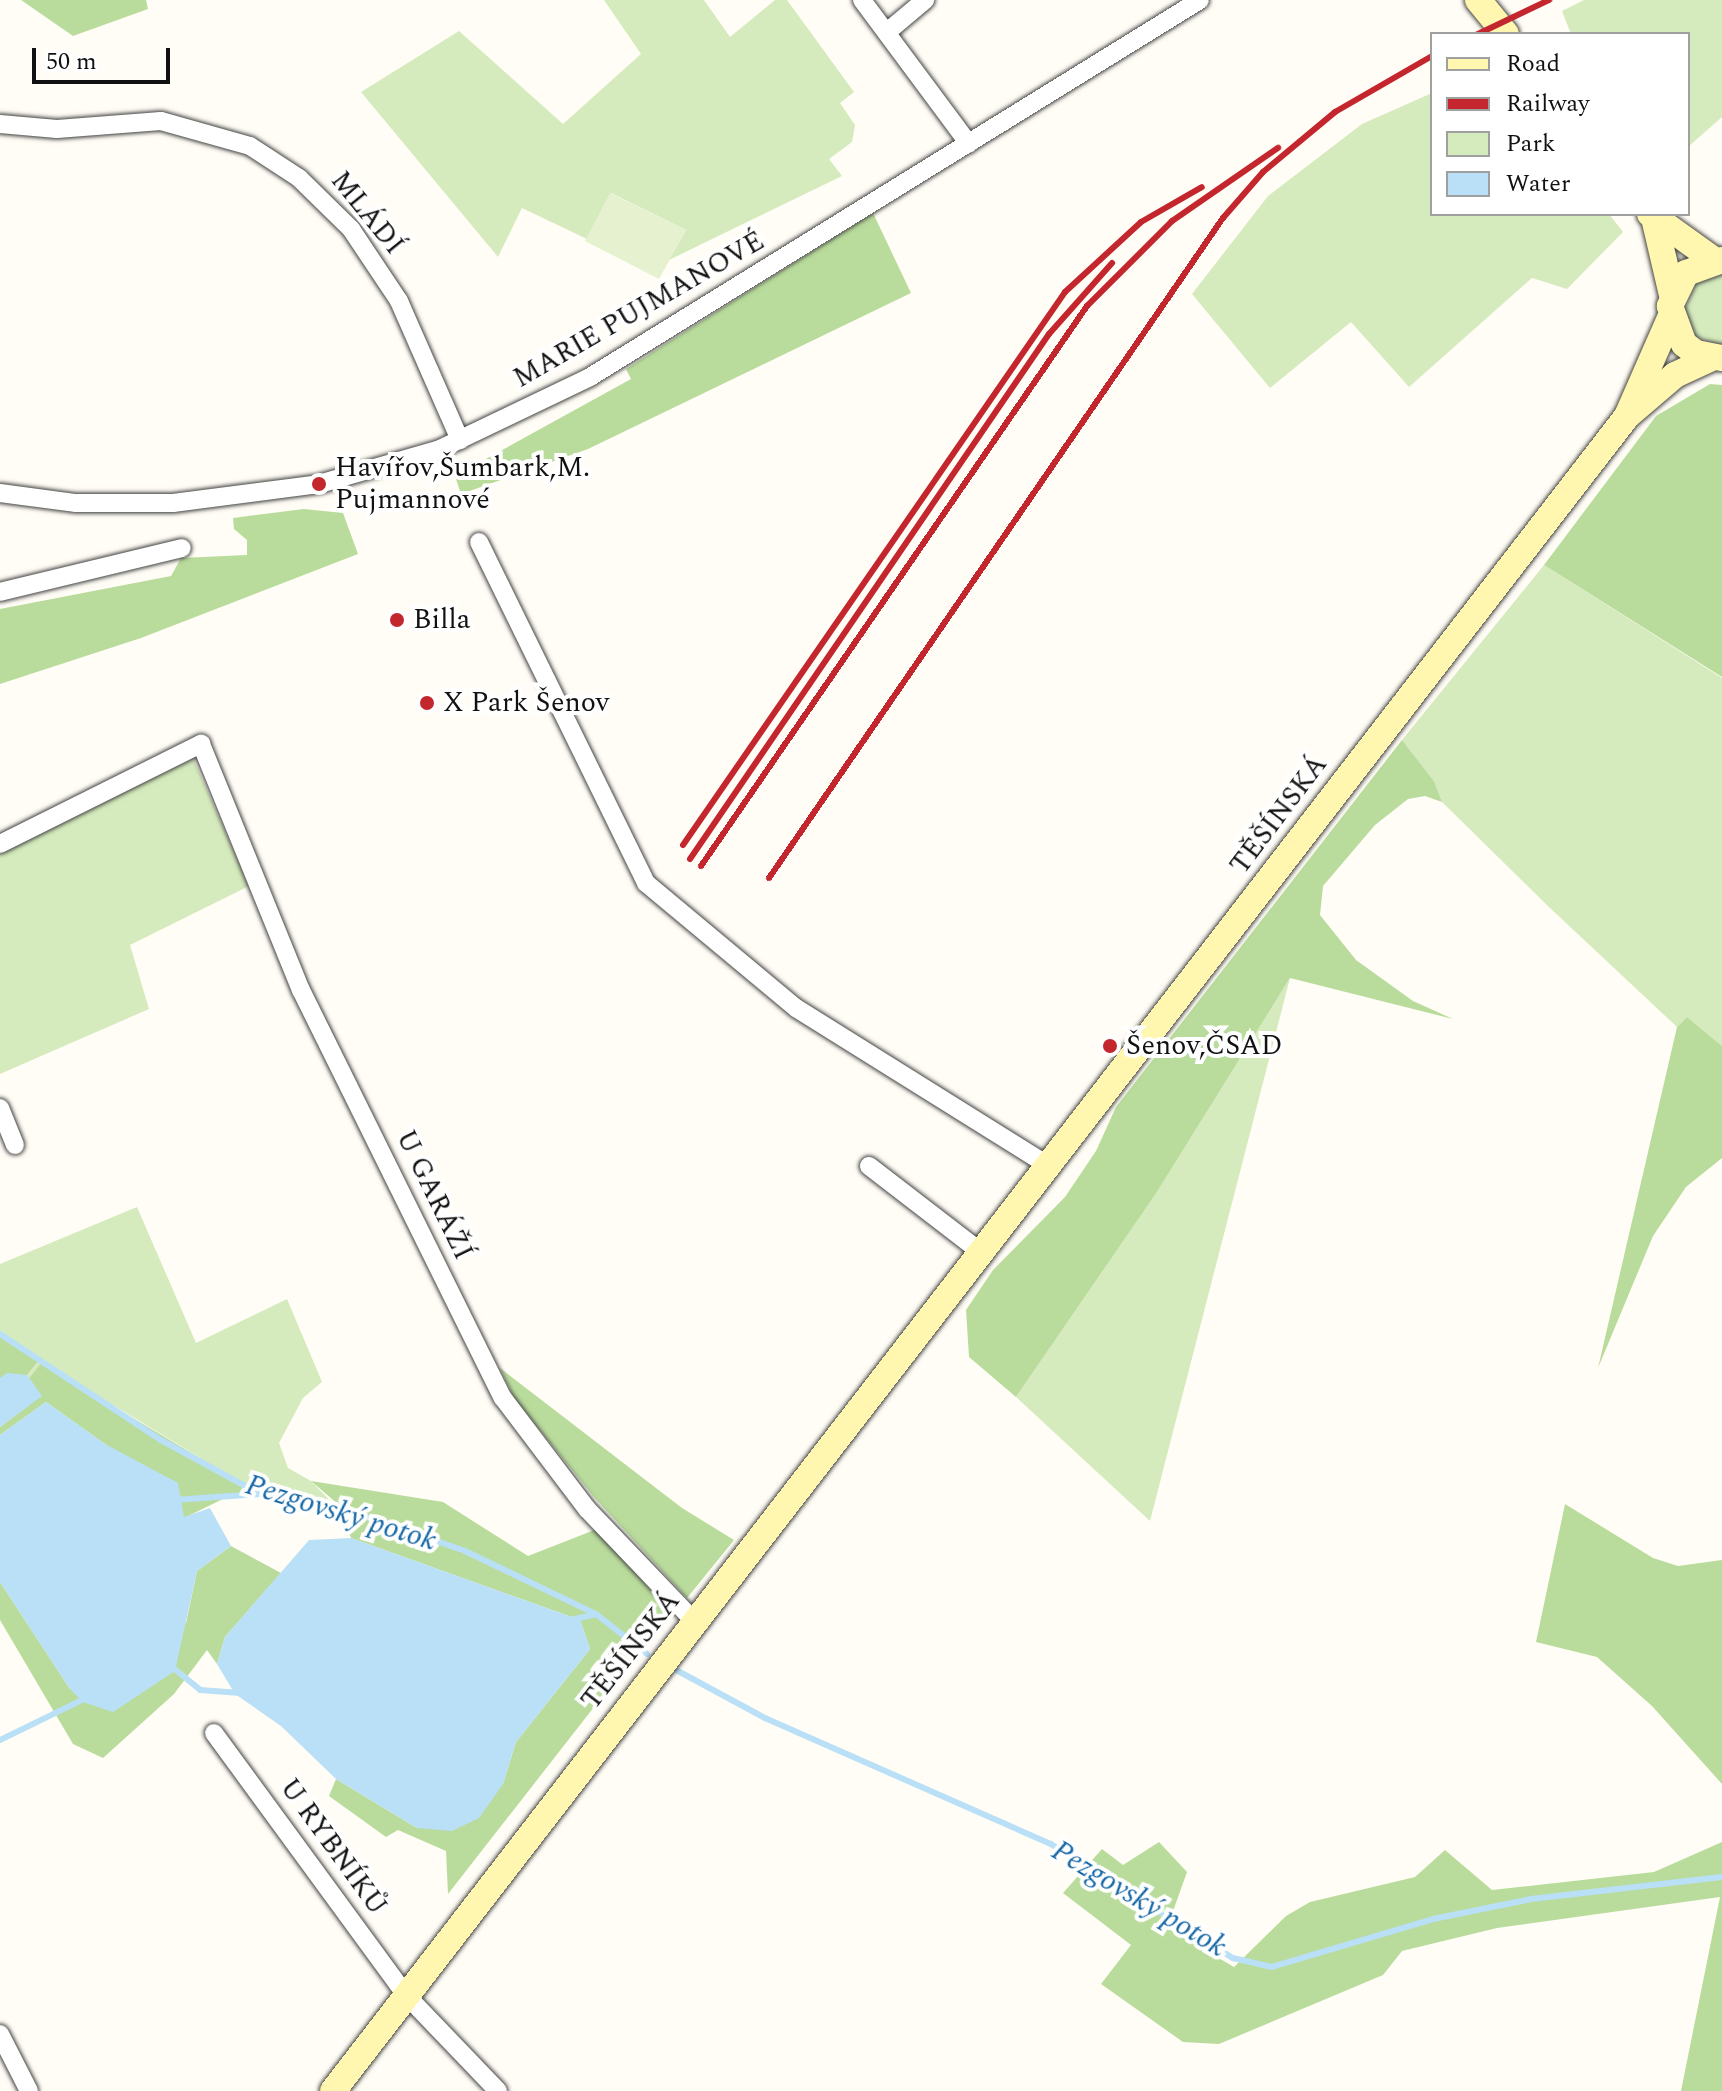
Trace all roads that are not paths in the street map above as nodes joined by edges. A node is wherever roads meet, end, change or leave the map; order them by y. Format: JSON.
{"nodes":[{"id":1,"x":862,"y":0,"type":"edge"},
{"id":2,"x":925,"y":0,"type":"edge"},
{"id":3,"x":1200,"y":0,"type":"edge"},
{"id":4,"x":1478,"y":0,"type":"edge"},
{"id":5,"x":887,"y":32,"type":"junction"},
{"id":6,"x":1504,"y":32,"type":"edge"},
{"id":7,"x":0,"y":124,"type":"edge"},
{"id":8,"x":969,"y":144,"type":"junction"},
{"id":9,"x":1652,"y":218,"type":"edge"},
{"id":10,"x":1718,"y":260,"type":"edge"},
{"id":11,"x":1672,"y":305,"type":"junction"},
{"id":12,"x":1716,"y":358,"type":"edge"},
{"id":13,"x":1627,"y":416,"type":"junction"},
{"id":14,"x":460,"y":440,"type":"junction"},
{"id":15,"x":0,"y":493,"type":"edge"},
{"id":16,"x":479,"y":542,"type":"dead end"},
{"id":17,"x":182,"y":548,"type":"dead end"},
{"id":18,"x":0,"y":592,"type":"edge"},
{"id":19,"x":0,"y":844,"type":"edge"},
{"id":20,"x":0,"y":1108,"type":"edge"},
{"id":21,"x":15,"y":1145,"type":"dead end"},
{"id":22,"x":869,"y":1166,"type":"dead end"},
{"id":23,"x":1049,"y":1166,"type":"junction"},
{"id":24,"x":982,"y":1253,"type":"junction"},
{"id":25,"x":695,"y":1622,"type":"junction"},
{"id":26,"x":214,"y":1733,"type":"dead end"},
{"id":27,"x":406,"y":1995,"type":"junction"},
{"id":28,"x":0,"y":2034,"type":"edge"},
{"id":29,"x":29,"y":2091,"type":"edge"},
{"id":30,"x":333,"y":2091,"type":"edge"},
{"id":31,"x":498,"y":2091,"type":"edge"}],
"edges":[{"from":1,"to":5,"type":"street"},
{"from":2,"to":5,"type":"street"},
{"from":3,"to":8,"type":"street","name":"MARIE PUJMANOVÉ"},
{"from":4,"to":6,"type":"main road"},
{"from":5,"to":8,"type":"street"},
{"from":7,"to":14,"type":"street","name":"MLÁDÍ"},
{"from":8,"to":14,"type":"street","name":"MARIE PUJMANOVÉ"},
{"from":9,"to":10,"type":"main road"},
{"from":9,"to":11,"type":"main road"},
{"from":10,"to":11,"type":"main road","name":"TĚŠÍNSKÁ"},
{"from":11,"to":12,"type":"main road"},
{"from":11,"to":13,"type":"main road","name":"TĚŠÍNSKÁ"},
{"from":12,"to":13,"type":"main road","name":"TĚŠÍNSKÁ"},
{"from":13,"to":23,"type":"main road","name":"TĚŠÍNSKÁ"},
{"from":14,"to":15,"type":"street","name":"MARIE PUJMANOVÉ"},
{"from":16,"to":23,"type":"street"},
{"from":17,"to":18,"type":"street"},
{"from":19,"to":25,"type":"street","name":"U GARÁŽÍ"},
{"from":20,"to":21,"type":"street"},
{"from":22,"to":24,"type":"street"},
{"from":23,"to":24,"type":"main road","name":"TĚŠÍNSKÁ"},
{"from":24,"to":25,"type":"main road","name":"TĚŠÍNSKÁ"},
{"from":25,"to":27,"type":"main road","name":"TĚŠÍNSKÁ"},
{"from":26,"to":27,"type":"street","name":"U RYBNÍKŮ"},
{"from":27,"to":30,"type":"main road","name":"TĚŠÍNSKÁ"},
{"from":27,"to":31,"type":"street","name":"U RYBNÍKŮ"},
{"from":28,"to":29,"type":"street"}]}
